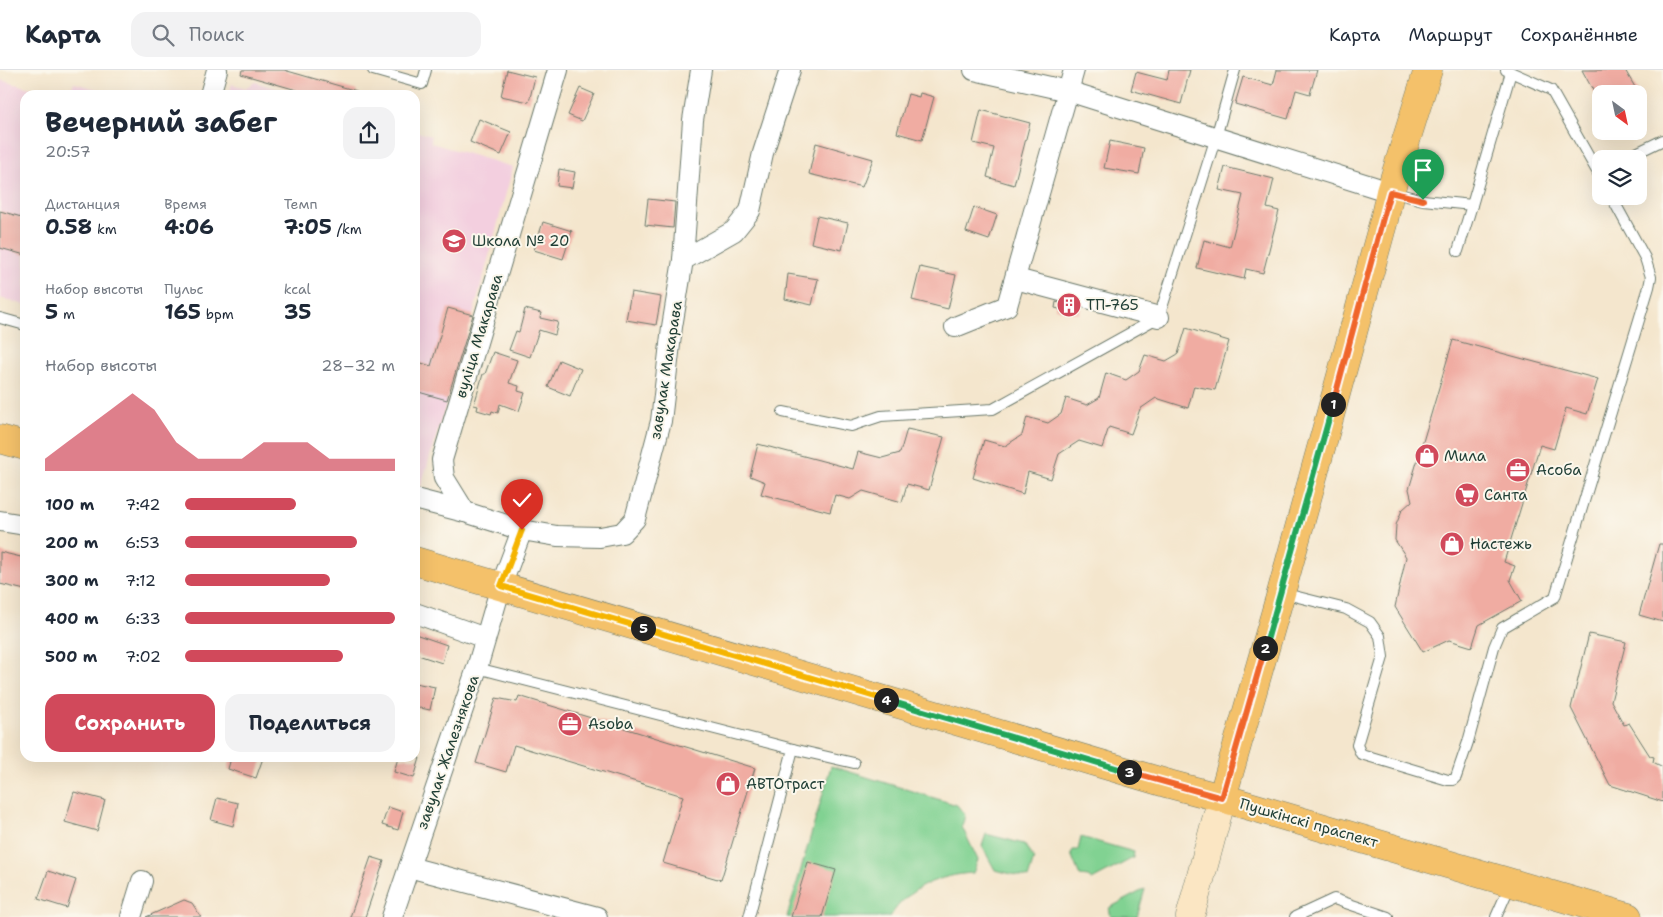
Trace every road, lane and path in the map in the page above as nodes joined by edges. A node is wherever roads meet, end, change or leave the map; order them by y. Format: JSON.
{"nodes":[{"id":1,"x":217,"y":70,"type":"edge"},
{"id":2,"x":373,"y":70,"type":"edge"},
{"id":3,"x":426,"y":70,"type":"edge"},
{"id":4,"x":558,"y":70,"type":"edge"},
{"id":5,"x":701,"y":70,"type":"edge"},
{"id":6,"x":790,"y":70,"type":"edge"},
{"id":7,"x":974,"y":70,"type":"edge"},
{"id":8,"x":1074,"y":70,"type":"edge"},
{"id":9,"x":1235,"y":70,"type":"edge"},
{"id":10,"x":1428,"y":70,"type":"edge"},
{"id":11,"x":1509,"y":71,"type":"edge"},
{"id":12,"x":211,"y":90,"type":"edge"},
{"id":13,"x":1068,"y":91,"type":"junction"},
{"id":14,"x":1216,"y":137,"type":"junction"},
{"id":15,"x":1663,"y":140,"type":"edge"},
{"id":16,"x":1642,"y":150,"type":"edge"},
{"id":17,"x":1592,"y":160,"type":"edge"},
{"id":18,"x":1390,"y":192,"type":"junction"},
{"id":19,"x":1472,"y":205,"type":"junction"},
{"id":20,"x":1616,"y":205,"type":"edge"},
{"id":21,"x":1458,"y":252,"type":"dead end"},
{"id":22,"x":683,"y":260,"type":"junction"},
{"id":23,"x":1016,"y":279,"type":"junction"},
{"id":24,"x":1159,"y":317,"type":"junction"},
{"id":25,"x":0,"y":318,"type":"edge"},
{"id":26,"x":20,"y":324,"type":"edge"},
{"id":27,"x":955,"y":327,"type":"dead end"},
{"id":28,"x":783,"y":412,"type":"dead end"},
{"id":29,"x":0,"y":439,"type":"edge"},
{"id":30,"x":20,"y":445,"type":"edge"},
{"id":31,"x":420,"y":499,"type":"edge"},
{"id":32,"x":465,"y":512,"type":"junction"},
{"id":33,"x":0,"y":521,"type":"edge"},
{"id":34,"x":20,"y":524,"type":"edge"},
{"id":35,"x":522,"y":530,"type":"junction"},
{"id":36,"x":420,"y":562,"type":"edge"},
{"id":37,"x":501,"y":586,"type":"junction"},
{"id":38,"x":1281,"y":593,"type":"junction"},
{"id":39,"x":420,"y":615,"type":"edge"},
{"id":40,"x":485,"y":638,"type":"junction"},
{"id":41,"x":477,"y":668,"type":"junction"},
{"id":42,"x":794,"y":749,"type":"junction"},
{"id":43,"x":854,"y":763,"type":"dead end"},
{"id":44,"x":1222,"y":798,"type":"junction"},
{"id":45,"x":409,"y":867,"type":"junction"},
{"id":46,"x":142,"y":881,"type":"dead end"},
{"id":47,"x":1511,"y":883,"type":"junction"},
{"id":48,"x":1500,"y":915,"type":"edge"},
{"id":49,"x":131,"y":917,"type":"edge"},
{"id":50,"x":392,"y":917,"type":"edge"},
{"id":51,"x":597,"y":917,"type":"edge"},
{"id":52,"x":749,"y":917,"type":"edge"},
{"id":53,"x":1190,"y":917,"type":"edge"},
{"id":54,"x":1295,"y":917,"type":"edge"},
{"id":55,"x":1388,"y":917,"type":"edge"},
{"id":56,"x":1628,"y":917,"type":"edge"}],
"edges":[{"from":1,"to":12,"type":"street"},
{"from":2,"to":3,"type":"lane"},
{"from":4,"to":32,"type":"street","name":"вуліца Макарава"},
{"from":5,"to":22,"type":"street","name":"завулак Макарава"},
{"from":6,"to":22,"type":"street"},
{"from":7,"to":13,"type":"street"},
{"from":8,"to":13,"type":"street"},
{"from":9,"to":14,"type":"lane"},
{"from":10,"to":18,"type":"main road"},
{"from":11,"to":17,"type":"lane"},
{"from":11,"to":19,"type":"lane"},
{"from":13,"to":14,"type":"street"},
{"from":13,"to":23,"type":"street"},
{"from":14,"to":18,"type":"street"},
{"from":14,"to":24,"type":"lane"},
{"from":15,"to":16,"type":"lane"},
{"from":18,"to":19,"type":"lane"},
{"from":18,"to":38,"type":"main road"},
{"from":19,"to":21,"type":"lane"},
{"from":20,"to":38,"type":"lane"},
{"from":22,"to":35,"type":"street","name":"завулак Макарава"},
{"from":23,"to":24,"type":"street"},
{"from":23,"to":27,"type":"street"},
{"from":24,"to":28,"type":"lane"},
{"from":25,"to":26,"type":"lane"},
{"from":29,"to":30,"type":"main road"},
{"from":31,"to":32,"type":"street"},
{"from":32,"to":35,"type":"street"},
{"from":33,"to":34,"type":"street"},
{"from":35,"to":37,"type":"street"},
{"from":36,"to":37,"type":"main road","name":"Пушкінскі праспект"},
{"from":37,"to":40,"type":"street","name":"завулак Жалезнякова"},
{"from":37,"to":44,"type":"main road","name":"Пушкінскі праспект"},
{"from":38,"to":44,"type":"main road"},
{"from":39,"to":40,"type":"street"},
{"from":40,"to":41,"type":"street","name":"завулак Жалезнякова"},
{"from":41,"to":42,"type":"lane"},
{"from":41,"to":45,"type":"street","name":"завулак Жалезнякова"},
{"from":42,"to":43,"type":"lane"},
{"from":42,"to":52,"type":"lane"},
{"from":44,"to":47,"type":"main road","name":"Пушкінскі праспект"},
{"from":44,"to":53,"type":"main road"},
{"from":45,"to":50,"type":"street","name":"завулак Жалезнякова"},
{"from":45,"to":51,"type":"street"},
{"from":46,"to":49,"type":"street"},
{"from":47,"to":48,"type":"lane"},
{"from":47,"to":56,"type":"main road","name":"Пушкінскі праспект"},
{"from":54,"to":55,"type":"lane"}]}
